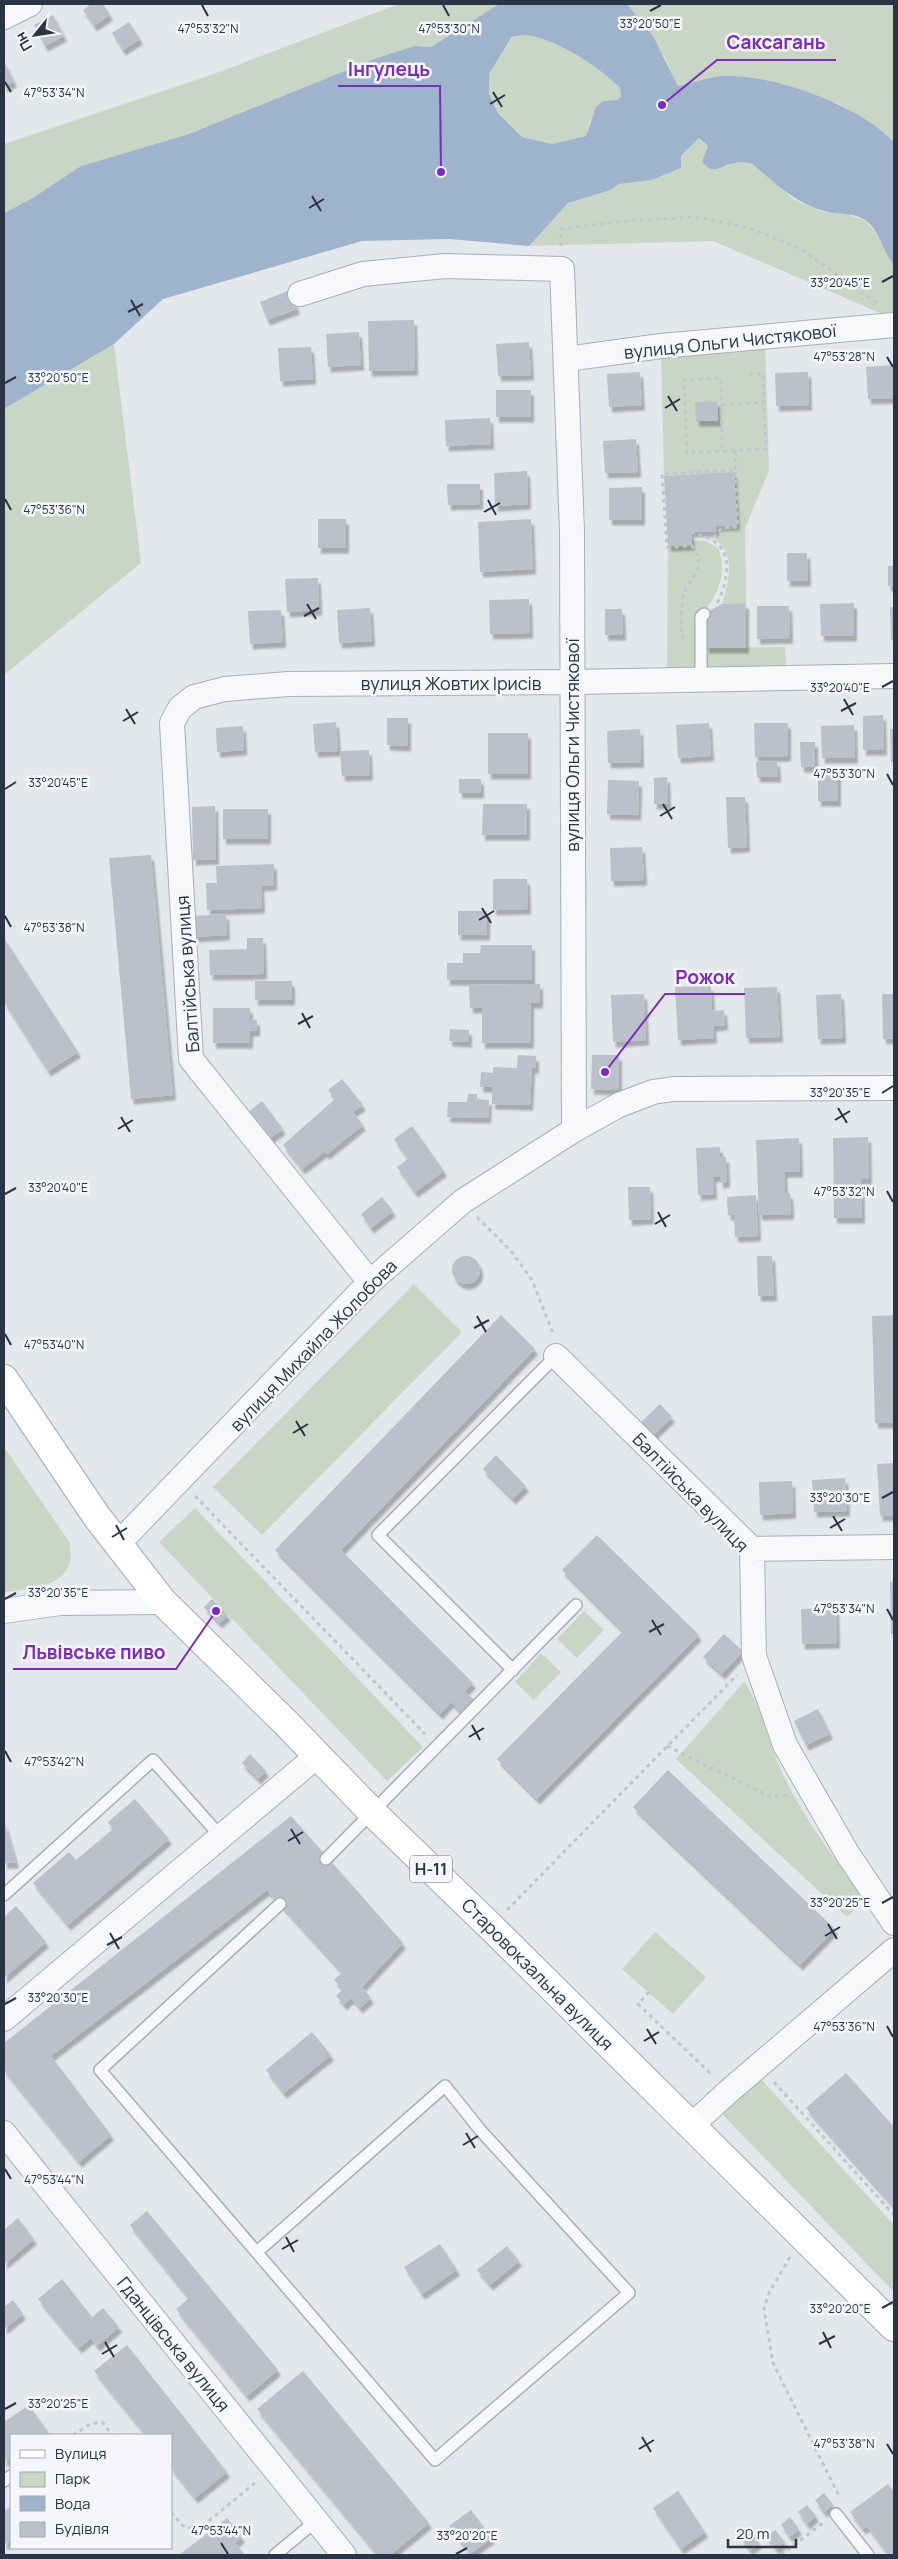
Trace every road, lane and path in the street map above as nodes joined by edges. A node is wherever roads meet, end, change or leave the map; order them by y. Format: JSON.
{"nodes":[{"id":1,"x":30,"y":4,"type":"edge"},
{"id":2,"x":4,"y":17,"type":"edge"},
{"id":3,"x":562,"y":269,"type":"junction"},
{"id":4,"x":300,"y":294,"type":"dead end"},
{"id":5,"x":879,"y":305,"type":"dead end"},
{"id":6,"x":894,"y":325,"type":"edge"},
{"id":7,"x":567,"y":360,"type":"junction"},
{"id":8,"x":749,"y":374,"type":"dead end"},
{"id":9,"x":764,"y":402,"type":"junction"},
{"id":10,"x":722,"y":405,"type":"junction"},
{"id":11,"x":735,"y":451,"type":"junction"},
{"id":12,"x":722,"y":452,"type":"junction"},
{"id":13,"x":735,"y":470,"type":"junction"},
{"id":14,"x":691,"y":532,"type":"dead end"},
{"id":15,"x":711,"y":540,"type":"junction"},
{"id":16,"x":704,"y":614,"type":"joint"},
{"id":17,"x":702,"y":642,"type":"junction"},
{"id":18,"x":894,"y":676,"type":"edge"},
{"id":19,"x":701,"y":678,"type":"junction"},
{"id":20,"x":571,"y":682,"type":"junction"},
{"id":21,"x":172,"y":724,"type":"joint"},
{"id":22,"x":894,"y":1088,"type":"edge"},
{"id":23,"x":574,"y":1130,"type":"junction"},
{"id":24,"x":463,"y":1201,"type":"junction"},
{"id":25,"x":370,"y":1282,"type":"junction"},
{"id":26,"x":556,"y":1356,"type":"junction"},
{"id":27,"x":4,"y":1379,"type":"edge"},
{"id":28,"x":180,"y":1482,"type":"junction"},
{"id":29,"x":117,"y":1544,"type":"junction"},
{"id":30,"x":894,"y":1547,"type":"edge"},
{"id":31,"x":752,"y":1549,"type":"junction"},
{"id":32,"x":163,"y":1602,"type":"junction"},
{"id":33,"x":576,"y":1605,"type":"dead end"},
{"id":34,"x":4,"y":1612,"type":"edge"},
{"id":35,"x":754,"y":1656,"type":"junction"},
{"id":36,"x":513,"y":1670,"type":"junction"},
{"id":37,"x":667,"y":1746,"type":"junction"},
{"id":38,"x":438,"y":1747,"type":"junction"},
{"id":39,"x":317,"y":1756,"type":"junction"},
{"id":40,"x":811,"y":1791,"type":"junction"},
{"id":41,"x":373,"y":1813,"type":"junction"},
{"id":42,"x":221,"y":1838,"type":"junction"},
{"id":43,"x":326,"y":1859,"type":"dead end"},
{"id":44,"x":4,"y":1895,"type":"edge"},
{"id":45,"x":280,"y":1904,"type":"dead end"},
{"id":46,"x":894,"y":1923,"type":"edge"},
{"id":47,"x":491,"y":1927,"type":"junction"},
{"id":48,"x":894,"y":1950,"type":"edge"},
{"id":49,"x":649,"y":1992,"type":"dead end"},
{"id":50,"x":4,"y":2019,"type":"edge"},
{"id":51,"x":759,"y":2066,"type":"junction"},
{"id":52,"x":729,"y":2091,"type":"junction"},
{"id":53,"x":692,"y":2126,"type":"junction"},
{"id":54,"x":4,"y":2133,"type":"edge"},
{"id":55,"x":894,"y":2215,"type":"edge"},
{"id":56,"x":804,"y":2235,"type":"junction"},
{"id":57,"x":256,"y":2252,"type":"junction"},
{"id":58,"x":894,"y":2326,"type":"edge"},
{"id":59,"x":75,"y":2434,"type":"edge"},
{"id":60,"x":111,"y":2434,"type":"edge"},
{"id":61,"x":274,"y":2467,"type":"junction"},
{"id":62,"x":172,"y":2513,"type":"edge"},
{"id":63,"x":836,"y":2514,"type":"junction"},
{"id":64,"x":317,"y":2520,"type":"junction"},
{"id":65,"x":275,"y":2555,"type":"edge"},
{"id":66,"x":344,"y":2555,"type":"edge"},
{"id":67,"x":781,"y":2555,"type":"edge"},
{"id":68,"x":868,"y":2555,"type":"edge"}],
"edges":[{"from":1,"to":2,"type":"street"},
{"from":3,"to":4,"type":"street"},
{"from":3,"to":5,"type":"path"},
{"from":3,"to":7,"type":"street","name":"вулиця Ольги Чистякової"},
{"from":6,"to":7,"type":"street","name":"вулиця Ольги Чистякової"},
{"from":7,"to":20,"type":"street","name":"вулиця Ольги Чистякової"},
{"from":8,"to":9,"type":"path"},
{"from":9,"to":10,"type":"path"},
{"from":9,"to":11,"type":"path"},
{"from":10,"to":12,"type":"path"},
{"from":10,"to":12,"type":"path"},
{"from":11,"to":12,"type":"path"},
{"from":11,"to":13,"type":"path"},
{"from":13,"to":15,"type":"path"},
{"from":13,"to":17,"type":"path"},
{"from":14,"to":15,"type":"path"},
{"from":15,"to":16,"type":"path"},
{"from":16,"to":17,"type":"lane"},
{"from":17,"to":19,"type":"lane"},
{"from":18,"to":19,"type":"street","name":"вулиця Жовтих Ірисів"},
{"from":19,"to":20,"type":"street","name":"вулиця Жовтих Ірисів"},
{"from":20,"to":21,"type":"street","name":"вулиця Жовтих Ірисів"},
{"from":20,"to":23,"type":"street","name":"вулиця Ольги Чистякової"},
{"from":21,"to":25,"type":"street","name":"Балтійська вулиця"},
{"from":22,"to":23,"type":"street","name":"вулиця Михайла Жолобова"},
{"from":23,"to":24,"type":"street","name":"вулиця Михайла Жолобова"},
{"from":24,"to":25,"type":"street","name":"вулиця Михайла Жолобова"},
{"from":24,"to":26,"type":"path"},
{"from":25,"to":28,"type":"street","name":"вулиця Михайла Жолобова"},
{"from":26,"to":31,"type":"street","name":"Балтійська вулиця"},
{"from":26,"to":36,"type":"lane"},
{"from":27,"to":29,"type":"main road","name":"Старовокзальна вулиця","number":"Н-11"},
{"from":28,"to":29,"type":"street","name":"вулиця Михайла Жолобова"},
{"from":28,"to":38,"type":"path"},
{"from":29,"to":32,"type":"main road","name":"Старовокзальна вулиця","number":"Н-11"},
{"from":30,"to":31,"type":"street"},
{"from":31,"to":35,"type":"street","name":"Балтійська вулиця"},
{"from":32,"to":34,"type":"street"},
{"from":32,"to":39,"type":"main road","name":"Старовокзальна вулиця","number":"Н-11"},
{"from":33,"to":36,"type":"lane"},
{"from":35,"to":37,"type":"path"},
{"from":35,"to":40,"type":"street","name":"Балтійська вулиця"},
{"from":36,"to":38,"type":"lane"},
{"from":37,"to":40,"type":"path"},
{"from":37,"to":47,"type":"path"},
{"from":38,"to":41,"type":"lane"},
{"from":39,"to":41,"type":"main road","name":"Старовокзальна вулиця","number":"Н-11"},
{"from":39,"to":42,"type":"street"},
{"from":40,"to":46,"type":"street","name":"Балтійська вулиця"},
{"from":41,"to":43,"type":"lane"},
{"from":41,"to":47,"type":"main road","name":"Старовокзальна вулиця","number":"Н-11"},
{"from":42,"to":44,"type":"lane"},
{"from":42,"to":50,"type":"street"},
{"from":45,"to":57,"type":"lane"},
{"from":47,"to":53,"type":"main road","name":"Старовокзальна вулиця","number":"Н-11"},
{"from":48,"to":51,"type":"street"},
{"from":49,"to":52,"type":"path"},
{"from":51,"to":52,"type":"street"},
{"from":51,"to":55,"type":"path"},
{"from":52,"to":53,"type":"street"},
{"from":53,"to":56,"type":"main road","name":"Старовокзальна вулиця","number":"Н-11"},
{"from":54,"to":61,"type":"street","name":"Гданцівська вулиця"},
{"from":56,"to":58,"type":"main road","name":"Старовокзальна вулиця","number":"Н-11"},
{"from":56,"to":63,"type":"path"},
{"from":57,"to":57,"type":"lane"},
{"from":59,"to":60,"type":"path"},
{"from":61,"to":62,"type":"path"},
{"from":61,"to":64,"type":"street","name":"Гданцівська вулиця"},
{"from":63,"to":67,"type":"path"},
{"from":63,"to":68,"type":"lane"},
{"from":64,"to":65,"type":"lane"},
{"from":64,"to":66,"type":"street","name":"Гданцівська вулиця"}]}
